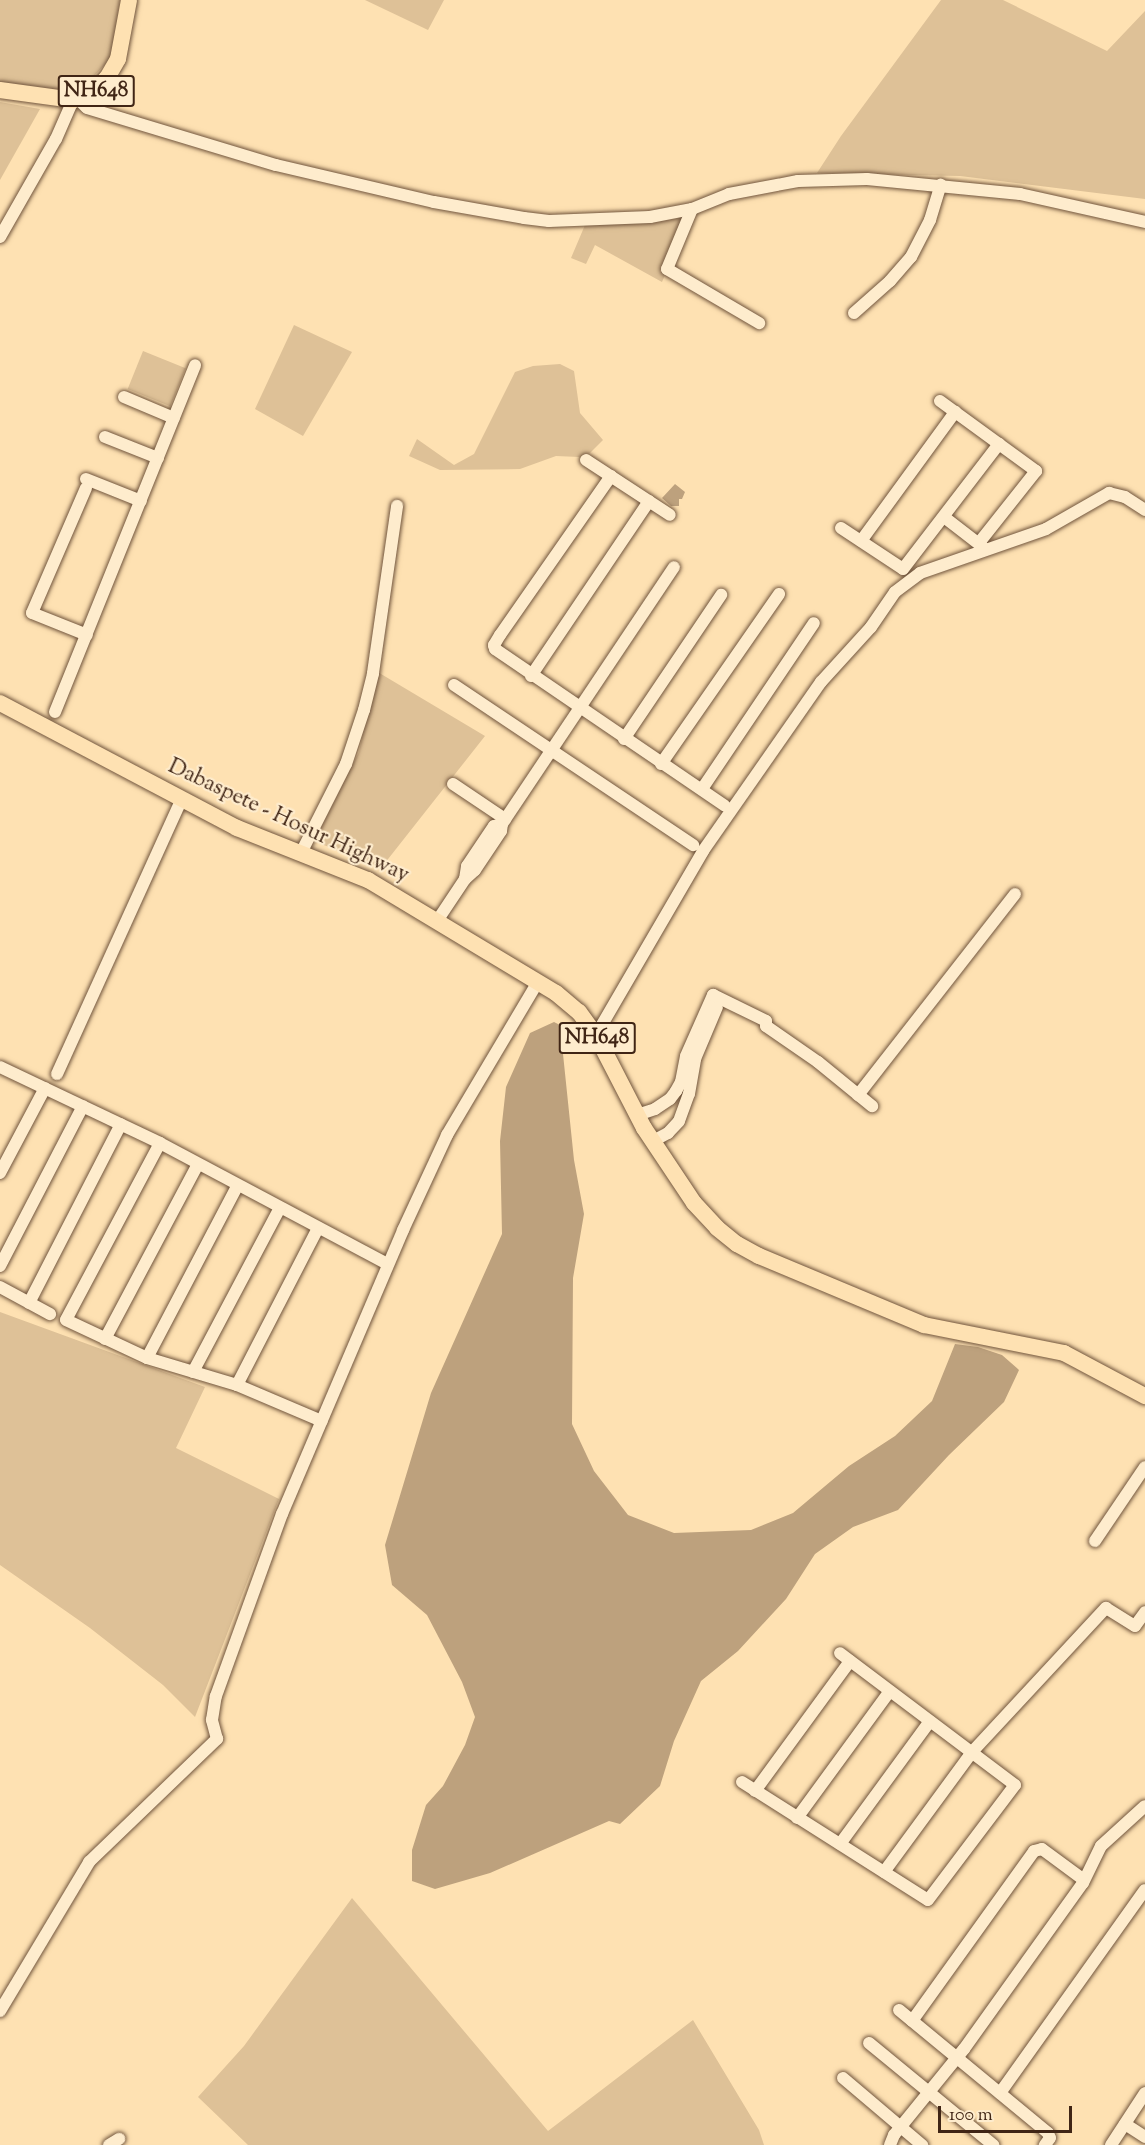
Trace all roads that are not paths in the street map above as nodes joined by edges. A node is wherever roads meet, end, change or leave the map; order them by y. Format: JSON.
{"nodes":[{"id":1,"x":129,"y":0,"type":"edge"},
{"id":2,"x":0,"y":90,"type":"edge"},
{"id":3,"x":76,"y":100,"type":"junction"},
{"id":4,"x":941,"y":185,"type":"junction"},
{"id":5,"x":692,"y":209,"type":"junction"},
{"id":6,"x":1145,"y":222,"type":"edge"},
{"id":7,"x":0,"y":237,"type":"edge"},
{"id":8,"x":854,"y":313,"type":"dead end"},
{"id":9,"x":759,"y":323,"type":"dead end"},
{"id":10,"x":195,"y":365,"type":"dead end"},
{"id":11,"x":124,"y":397,"type":"dead end"},
{"id":12,"x":940,"y":401,"type":"dead end"},
{"id":13,"x":955,"y":412,"type":"junction"},
{"id":14,"x":174,"y":418,"type":"junction"},
{"id":15,"x":105,"y":437,"type":"dead end"},
{"id":16,"x":999,"y":444,"type":"junction"},
{"id":17,"x":158,"y":458,"type":"junction"},
{"id":18,"x":586,"y":460,"type":"dead end"},
{"id":19,"x":610,"y":476,"type":"junction"},
{"id":20,"x":141,"y":501,"type":"junction"},
{"id":21,"x":649,"y":501,"type":"junction"},
{"id":22,"x":397,"y":506,"type":"dead end"},
{"id":23,"x":1145,"y":510,"type":"edge"},
{"id":24,"x":670,"y":515,"type":"dead end"},
{"id":25,"x":944,"y":517,"type":"junction"},
{"id":26,"x":842,"y":528,"type":"dead end"},
{"id":27,"x":861,"y":541,"type":"junction"},
{"id":28,"x":983,"y":547,"type":"junction"},
{"id":29,"x":674,"y":567,"type":"dead end"},
{"id":30,"x":779,"y":594,"type":"dead end"},
{"id":31,"x":721,"y":595,"type":"dead end"},
{"id":32,"x":814,"y":623,"type":"dead end"},
{"id":33,"x":87,"y":635,"type":"junction"},
{"id":34,"x":531,"y":676,"type":"junction"},
{"id":35,"x":454,"y":685,"type":"dead end"},
{"id":36,"x":0,"y":703,"type":"edge"},
{"id":37,"x":580,"y":708,"type":"junction"},
{"id":38,"x":55,"y":712,"type":"dead end"},
{"id":39,"x":624,"y":739,"type":"junction"},
{"id":40,"x":552,"y":749,"type":"junction"},
{"id":41,"x":661,"y":764,"type":"junction"},
{"id":42,"x":453,"y":784,"type":"dead end"},
{"id":43,"x":702,"y":789,"type":"junction"},
{"id":44,"x":182,"y":799,"type":"junction"},
{"id":45,"x":725,"y":806,"type":"dead end"},
{"id":46,"x":503,"y":821,"type":"junction"},
{"id":47,"x":693,"y":845,"type":"dead end"},
{"id":48,"x":301,"y":853,"type":"junction"},
{"id":49,"x":1015,"y":894,"type":"dead end"},
{"id":50,"x":438,"y":921,"type":"junction"},
{"id":51,"x":538,"y":982,"type":"junction"},
{"id":52,"x":766,"y":1026,"type":"junction"},
{"id":53,"x":596,"y":1035,"type":"junction"},
{"id":54,"x":0,"y":1067,"type":"edge"},
{"id":55,"x":57,"y":1074,"type":"dead end"},
{"id":56,"x":45,"y":1088,"type":"junction"},
{"id":57,"x":858,"y":1095,"type":"junction"},
{"id":58,"x":83,"y":1106,"type":"junction"},
{"id":59,"x":872,"y":1106,"type":"dead end"},
{"id":60,"x":638,"y":1115,"type":"junction"},
{"id":61,"x":121,"y":1124,"type":"junction"},
{"id":62,"x":652,"y":1141,"type":"junction"},
{"id":63,"x":160,"y":1143,"type":"junction"},
{"id":64,"x":198,"y":1164,"type":"junction"},
{"id":65,"x":0,"y":1173,"type":"edge"},
{"id":66,"x":238,"y":1185,"type":"junction"},
{"id":67,"x":280,"y":1208,"type":"junction"},
{"id":68,"x":318,"y":1228,"type":"junction"},
{"id":69,"x":388,"y":1264,"type":"junction"},
{"id":70,"x":0,"y":1266,"type":"edge"},
{"id":71,"x":0,"y":1287,"type":"edge"},
{"id":72,"x":29,"y":1303,"type":"junction"},
{"id":73,"x":50,"y":1314,"type":"dead end"},
{"id":74,"x":105,"y":1339,"type":"junction"},
{"id":75,"x":147,"y":1358,"type":"junction"},
{"id":76,"x":193,"y":1372,"type":"junction"},
{"id":77,"x":237,"y":1385,"type":"junction"},
{"id":78,"x":1143,"y":1390,"type":"edge"},
{"id":79,"x":322,"y":1421,"type":"junction"},
{"id":80,"x":1145,"y":1467,"type":"edge"},
{"id":81,"x":1095,"y":1541,"type":"dead end"},
{"id":82,"x":1145,"y":1612,"type":"edge"},
{"id":83,"x":890,"y":1691,"type":"junction"},
{"id":84,"x":930,"y":1721,"type":"junction"},
{"id":85,"x":972,"y":1752,"type":"junction"},
{"id":86,"x":742,"y":1782,"type":"dead end"},
{"id":87,"x":754,"y":1791,"type":"junction"},
{"id":88,"x":1145,"y":1806,"type":"edge"},
{"id":89,"x":797,"y":1818,"type":"junction"},
{"id":90,"x":840,"y":1844,"type":"junction"},
{"id":91,"x":884,"y":1872,"type":"junction"},
{"id":92,"x":1084,"y":1880,"type":"junction"},
{"id":93,"x":1145,"y":1890,"type":"edge"},
{"id":94,"x":899,"y":2010,"type":"dead end"},
{"id":95,"x":0,"y":2011,"type":"edge"},
{"id":96,"x":912,"y":2021,"type":"junction"},
{"id":97,"x":869,"y":2043,"type":"dead end"},
{"id":98,"x":957,"y":2058,"type":"junction"},
{"id":99,"x":843,"y":2078,"type":"dead end"},
{"id":100,"x":928,"y":2092,"type":"junction"},
{"id":101,"x":1000,"y":2093,"type":"junction"},
{"id":102,"x":1145,"y":2093,"type":"edge"},
{"id":103,"x":1125,"y":2124,"type":"junction"},
{"id":104,"x":900,"y":2127,"type":"junction"},
{"id":105,"x":1145,"y":2137,"type":"edge"},
{"id":106,"x":890,"y":2145,"type":"edge"},
{"id":107,"x":922,"y":2145,"type":"edge"},
{"id":108,"x":993,"y":2145,"type":"edge"},
{"id":109,"x":1045,"y":2145,"type":"edge"},
{"id":110,"x":1111,"y":2145,"type":"edge"}],
"edges":[{"from":1,"to":3,"type":"highway","number":"NH648"},
{"from":2,"to":3,"type":"highway","number":"NH648"},
{"from":3,"to":5,"type":"street"},
{"from":3,"to":7,"type":"street"},
{"from":4,"to":5,"type":"street"},
{"from":4,"to":6,"type":"street"},
{"from":4,"to":8,"type":"street"},
{"from":5,"to":9,"type":"street"},
{"from":10,"to":14,"type":"street"},
{"from":11,"to":14,"type":"street"},
{"from":12,"to":13,"type":"street"},
{"from":13,"to":16,"type":"street"},
{"from":13,"to":27,"type":"street"},
{"from":14,"to":17,"type":"street"},
{"from":15,"to":17,"type":"street"},
{"from":16,"to":25,"type":"street"},
{"from":16,"to":28,"type":"street"},
{"from":17,"to":20,"type":"street"},
{"from":18,"to":19,"type":"street"},
{"from":19,"to":21,"type":"street"},
{"from":19,"to":34,"type":"street"},
{"from":20,"to":33,"type":"street"},
{"from":20,"to":33,"type":"street"},
{"from":21,"to":24,"type":"street"},
{"from":21,"to":34,"type":"street"},
{"from":22,"to":48,"type":"street"},
{"from":23,"to":28,"type":"street"},
{"from":25,"to":27,"type":"street"},
{"from":25,"to":28,"type":"street"},
{"from":26,"to":27,"type":"street"},
{"from":28,"to":53,"type":"street"},
{"from":29,"to":37,"type":"street"},
{"from":30,"to":41,"type":"street"},
{"from":31,"to":39,"type":"street"},
{"from":32,"to":43,"type":"street"},
{"from":33,"to":38,"type":"street"},
{"from":34,"to":37,"type":"street"},
{"from":35,"to":40,"type":"street"},
{"from":36,"to":44,"type":"highway","name":"Dabaspete - Hosur Highway","number":"NH648"},
{"from":37,"to":39,"type":"street"},
{"from":37,"to":40,"type":"street"},
{"from":39,"to":41,"type":"street"},
{"from":40,"to":46,"type":"street"},
{"from":40,"to":47,"type":"street"},
{"from":41,"to":43,"type":"street"},
{"from":42,"to":46,"type":"street"},
{"from":43,"to":45,"type":"street"},
{"from":44,"to":48,"type":"highway","name":"Dabaspete - Hosur Highway","number":"NH648"},
{"from":44,"to":55,"type":"street"},
{"from":46,"to":50,"type":"street"},
{"from":48,"to":50,"type":"highway","name":"Dabaspete - Hosur Highway","number":"NH648"},
{"from":49,"to":57,"type":"street"},
{"from":50,"to":51,"type":"highway","name":"Dabaspete - Hosur Highway","number":"NH648"},
{"from":51,"to":53,"type":"highway","name":"Dabaspete - Hosur Highway","number":"NH648"},
{"from":51,"to":69,"type":"street"},
{"from":52,"to":57,"type":"street"},
{"from":52,"to":60,"type":"street"},
{"from":52,"to":62,"type":"street"},
{"from":53,"to":60,"type":"highway","name":"Dabaspete - Hosur Highway","number":"NH648"},
{"from":54,"to":56,"type":"street"},
{"from":56,"to":58,"type":"street"},
{"from":56,"to":65,"type":"street"},
{"from":57,"to":59,"type":"street"},
{"from":58,"to":61,"type":"street"},
{"from":58,"to":70,"type":"street"},
{"from":60,"to":62,"type":"highway","name":"Dabaspete - Hosur Highway","number":"NH648"},
{"from":61,"to":63,"type":"street"},
{"from":61,"to":72,"type":"street"},
{"from":62,"to":78,"type":"highway","name":"Dabaspete - Hosur Highway","number":"NH648"},
{"from":63,"to":64,"type":"street"},
{"from":63,"to":74,"type":"street"},
{"from":64,"to":66,"type":"street"},
{"from":64,"to":74,"type":"street"},
{"from":66,"to":67,"type":"street"},
{"from":66,"to":75,"type":"street"},
{"from":67,"to":68,"type":"street"},
{"from":67,"to":76,"type":"street"},
{"from":68,"to":69,"type":"street"},
{"from":68,"to":77,"type":"street"},
{"from":69,"to":79,"type":"street"},
{"from":71,"to":72,"type":"street"},
{"from":72,"to":73,"type":"street"},
{"from":74,"to":75,"type":"street"},
{"from":75,"to":76,"type":"street"},
{"from":76,"to":77,"type":"street"},
{"from":77,"to":79,"type":"street"},
{"from":79,"to":95,"type":"street"},
{"from":80,"to":81,"type":"street"},
{"from":82,"to":85,"type":"street"},
{"from":83,"to":84,"type":"street"},
{"from":83,"to":87,"type":"street"},
{"from":83,"to":89,"type":"street"},
{"from":84,"to":85,"type":"street"},
{"from":84,"to":90,"type":"street"},
{"from":85,"to":91,"type":"street"},
{"from":85,"to":91,"type":"street"},
{"from":86,"to":87,"type":"street"},
{"from":87,"to":89,"type":"street"},
{"from":88,"to":92,"type":"street"},
{"from":89,"to":90,"type":"street"},
{"from":90,"to":91,"type":"street"},
{"from":92,"to":96,"type":"street"},
{"from":92,"to":98,"type":"street"},
{"from":93,"to":101,"type":"street"},
{"from":94,"to":96,"type":"street"},
{"from":96,"to":98,"type":"street"},
{"from":97,"to":100,"type":"street"},
{"from":98,"to":100,"type":"street"},
{"from":98,"to":101,"type":"street"},
{"from":99,"to":104,"type":"street"},
{"from":100,"to":104,"type":"street"},
{"from":100,"to":108,"type":"street"},
{"from":101,"to":109,"type":"street"},
{"from":102,"to":103,"type":"street"},
{"from":103,"to":105,"type":"street"},
{"from":103,"to":110,"type":"street"},
{"from":104,"to":106,"type":"street"},
{"from":104,"to":107,"type":"street"}]}
